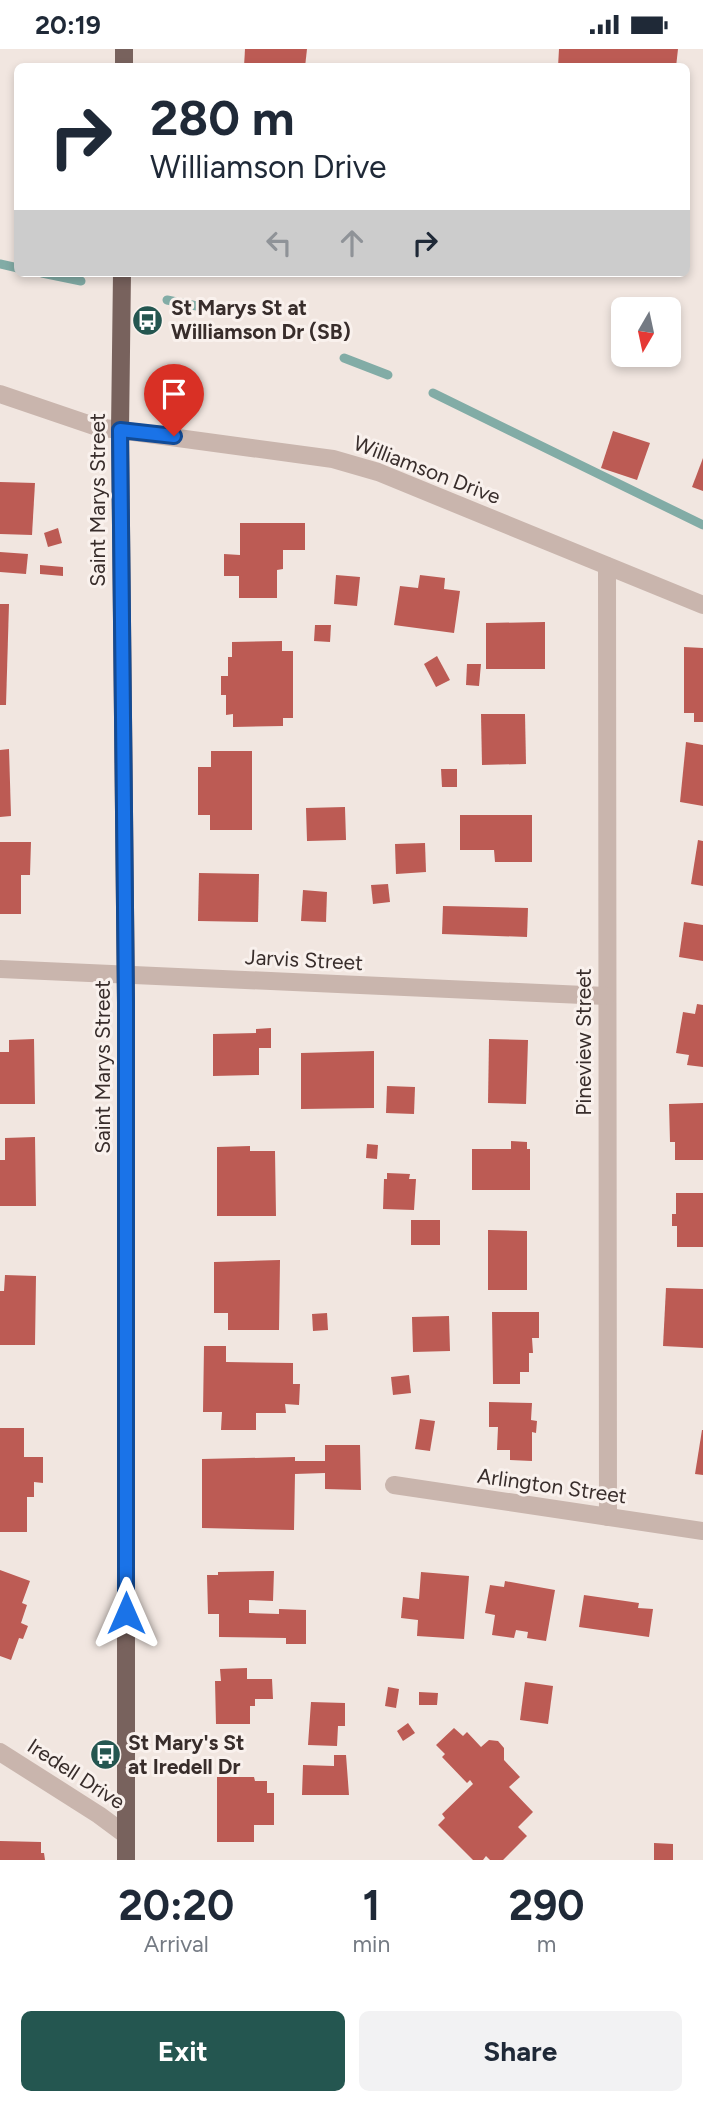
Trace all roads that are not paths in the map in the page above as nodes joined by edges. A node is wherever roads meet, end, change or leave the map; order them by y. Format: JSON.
{"nodes":[{"id":1,"x":122,"y":277,"type":"edge"},
{"id":2,"x":0,"y":394,"type":"edge"},
{"id":3,"x":120,"y":430,"type":"junction"},
{"id":4,"x":607,"y":566,"type":"junction"},
{"id":5,"x":703,"y":604,"type":"edge"},
{"id":6,"x":0,"y":969,"type":"edge"},
{"id":7,"x":125,"y":974,"type":"junction"},
{"id":8,"x":606,"y":996,"type":"junction"},
{"id":9,"x":394,"y":1485,"type":"dead end"},
{"id":10,"x":608,"y":1517,"type":"junction"},
{"id":11,"x":703,"y":1531,"type":"edge"},
{"id":12,"x":0,"y":1752,"type":"edge"},
{"id":13,"x":126,"y":1835,"type":"junction"},
{"id":14,"x":126,"y":1860,"type":"edge"}],
"edges":[{"from":1,"to":3,"type":"main road","name":"Saint Marys Street"},
{"from":2,"to":3,"type":"street","name":"Williamson Drive"},
{"from":3,"to":4,"type":"street","name":"Williamson Drive"},
{"from":3,"to":7,"type":"main road","name":"Saint Marys Street"},
{"from":4,"to":5,"type":"street","name":"Williamson Drive"},
{"from":4,"to":8,"type":"street","name":"Pineview Street"},
{"from":6,"to":7,"type":"street","name":"Jarvis Street"},
{"from":7,"to":8,"type":"street","name":"Jarvis Street"},
{"from":7,"to":13,"type":"main road","name":"Saint Marys Street"},
{"from":8,"to":10,"type":"street","name":"Pineview Street"},
{"from":9,"to":10,"type":"street","name":"Arlington Street"},
{"from":10,"to":11,"type":"street","name":"Arlington Street"},
{"from":12,"to":13,"type":"street","name":"Iredell Drive"},
{"from":13,"to":14,"type":"main road","name":"Saint Marys Street"}]}
